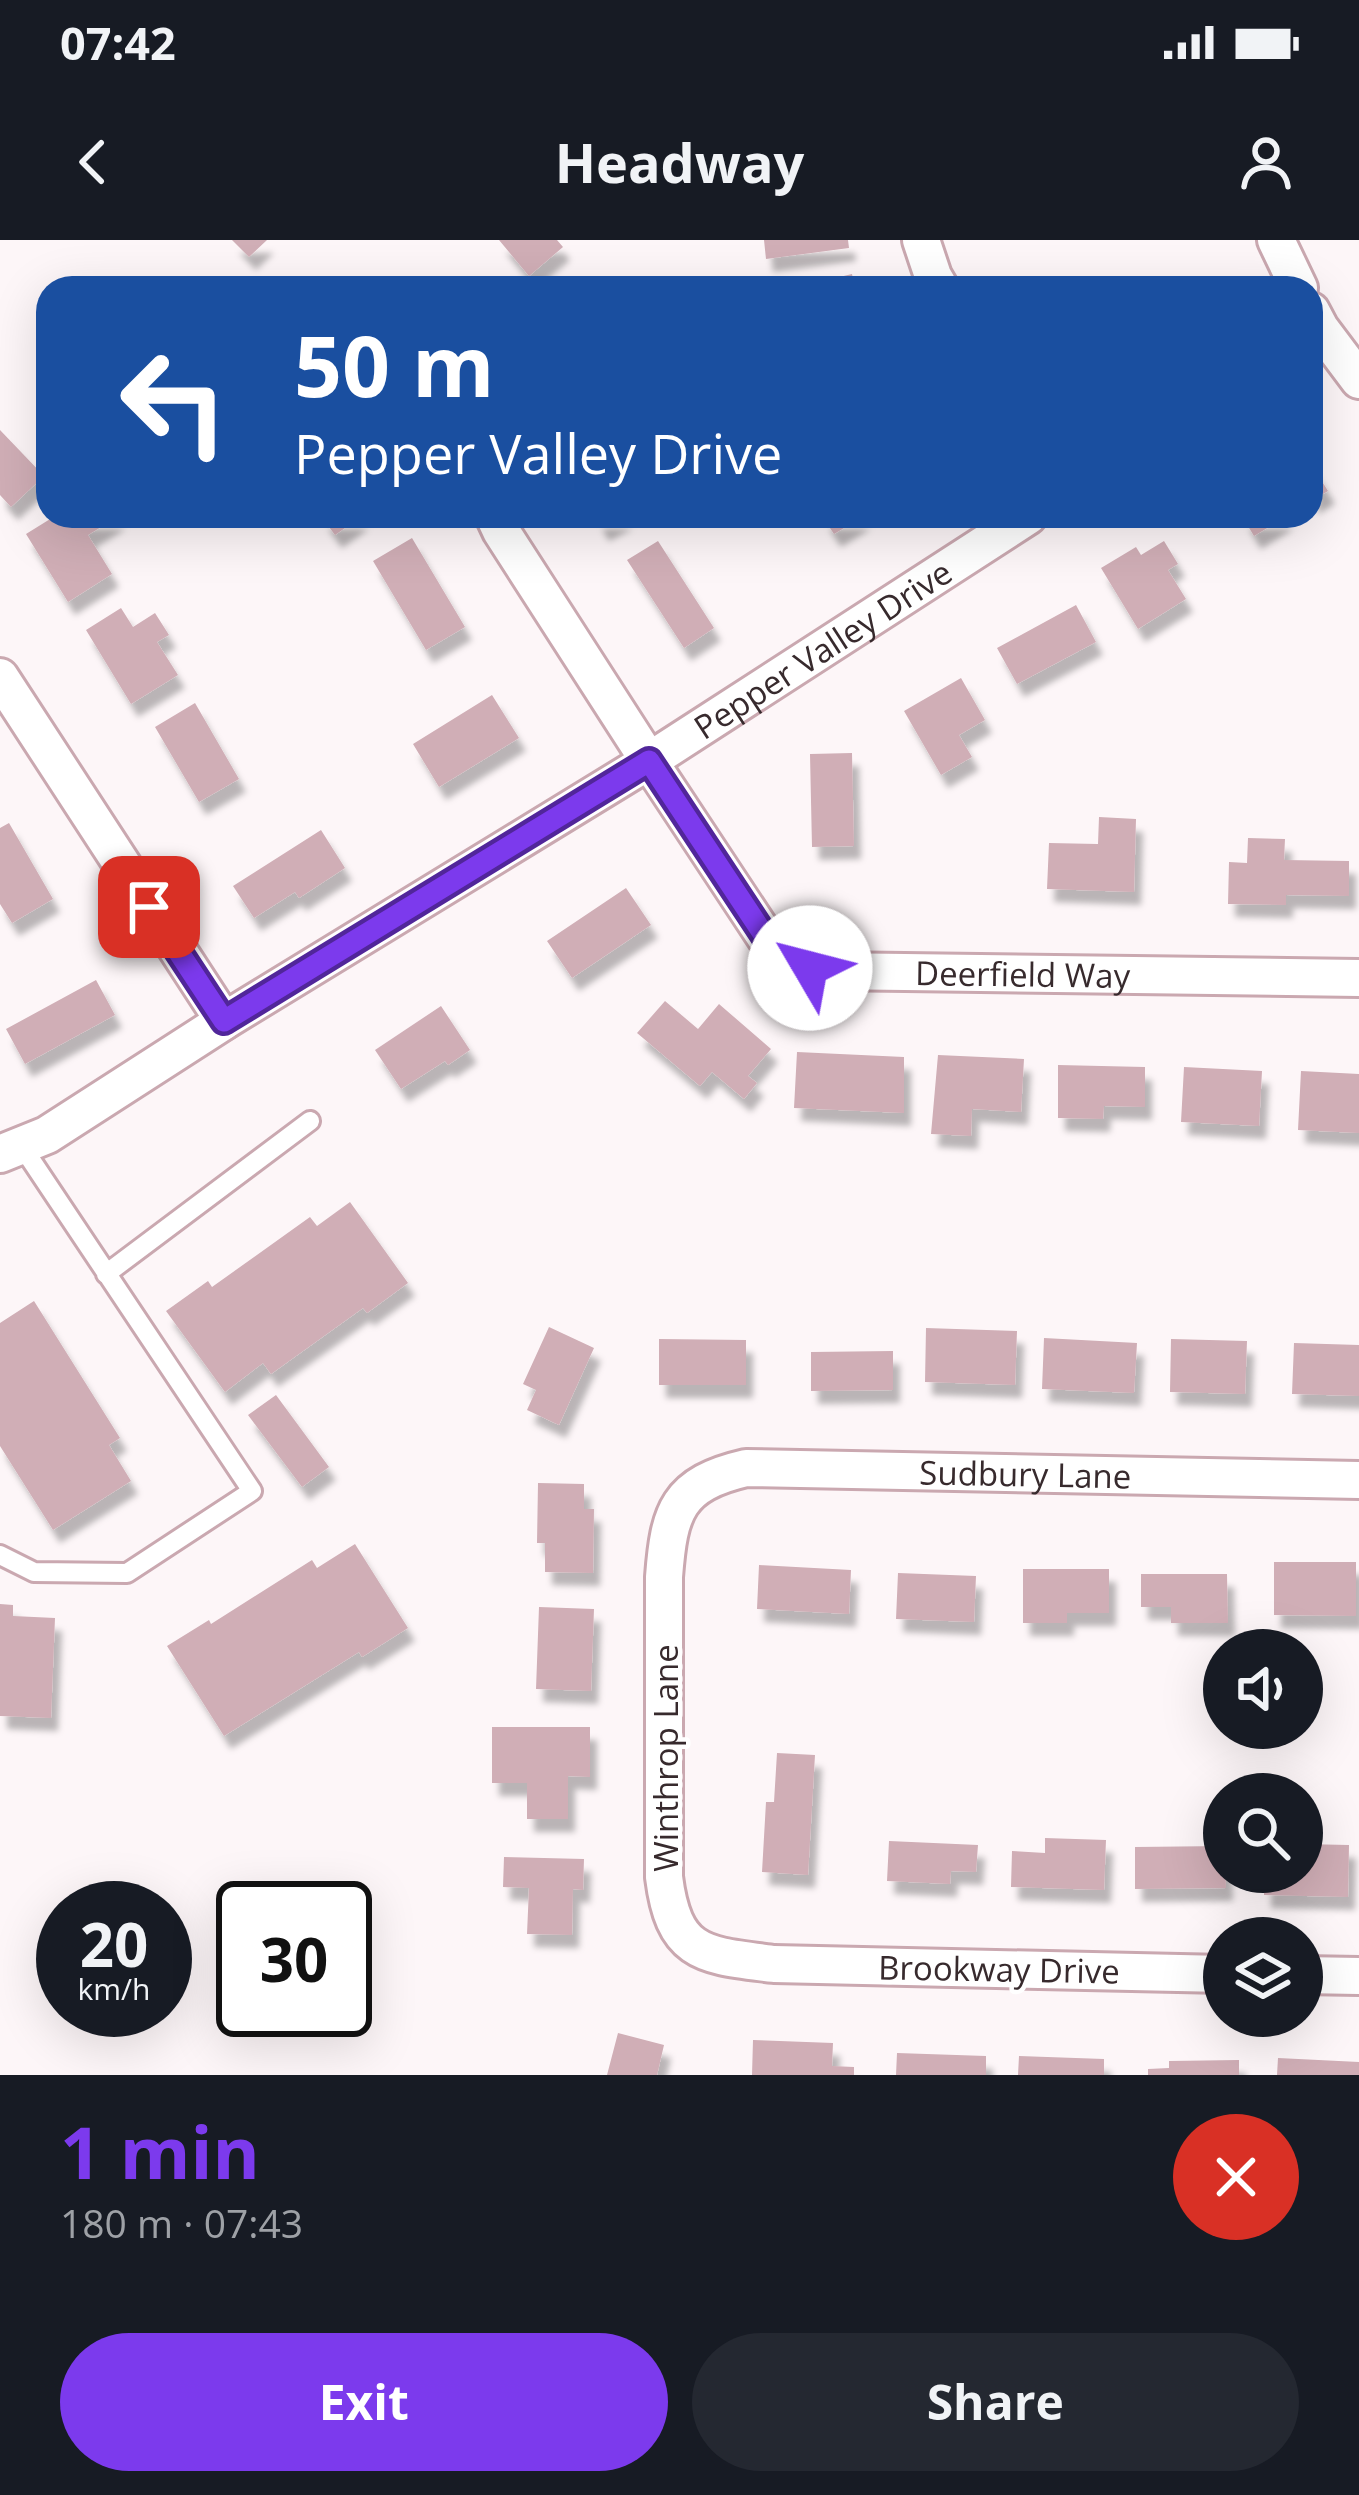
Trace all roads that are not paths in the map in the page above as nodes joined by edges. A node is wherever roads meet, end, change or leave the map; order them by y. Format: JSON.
{"nodes":[{"id":1,"x":921,"y":240,"type":"edge"},
{"id":2,"x":1276,"y":240,"type":"edge"},
{"id":3,"x":933,"y":276,"type":"edge"},
{"id":4,"x":1294,"y":276,"type":"edge"},
{"id":5,"x":1323,"y":335,"type":"edge"},
{"id":6,"x":1359,"y":380,"type":"edge"},
{"id":7,"x":502,"y":528,"type":"edge"},
{"id":8,"x":1009,"y":528,"type":"edge"},
{"id":9,"x":0,"y":677,"type":"edge"},
{"id":10,"x":649,"y":761,"type":"junction"},
{"id":11,"x":1359,"y":977,"type":"edge"},
{"id":12,"x":224,"y":1021,"type":"junction"},
{"id":13,"x":310,"y":1121,"type":"dead end"},
{"id":14,"x":10,"y":1149,"type":"edge"},
{"id":15,"x":106,"y":1274,"type":"junction"},
{"id":16,"x":1359,"y":1480,"type":"edge"},
{"id":17,"x":694,"y":1486,"type":"joint"},
{"id":18,"x":0,"y":1555,"type":"edge"},
{"id":19,"x":774,"y":1964,"type":"joint"},
{"id":20,"x":1203,"y":1974,"type":"edge"},
{"id":21,"x":1323,"y":1975,"type":"edge"},
{"id":22,"x":1359,"y":1976,"type":"edge"}],
"edges":[{"from":1,"to":3,"type":"street"},
{"from":2,"to":4,"type":"street"},
{"from":5,"to":6,"type":"street"},
{"from":7,"to":10,"type":"street","name":"Deerfield Way"},
{"from":8,"to":10,"type":"street","name":"Pepper Valley Drive"},
{"from":9,"to":12,"type":"street"},
{"from":10,"to":11,"type":"street","name":"Deerfield Way"},
{"from":10,"to":12,"type":"street","name":"Pepper Valley Drive"},
{"from":12,"to":14,"type":"street","name":"Pepper Valley Drive"},
{"from":13,"to":15,"type":"lane"},
{"from":14,"to":15,"type":"lane"},
{"from":15,"to":18,"type":"lane"},
{"from":16,"to":17,"type":"street","name":"Sudbury Lane"},
{"from":17,"to":19,"type":"street","name":"Winthrop Lane"},
{"from":19,"to":20,"type":"street","name":"Brookway Drive"},
{"from":21,"to":22,"type":"street"}]}
